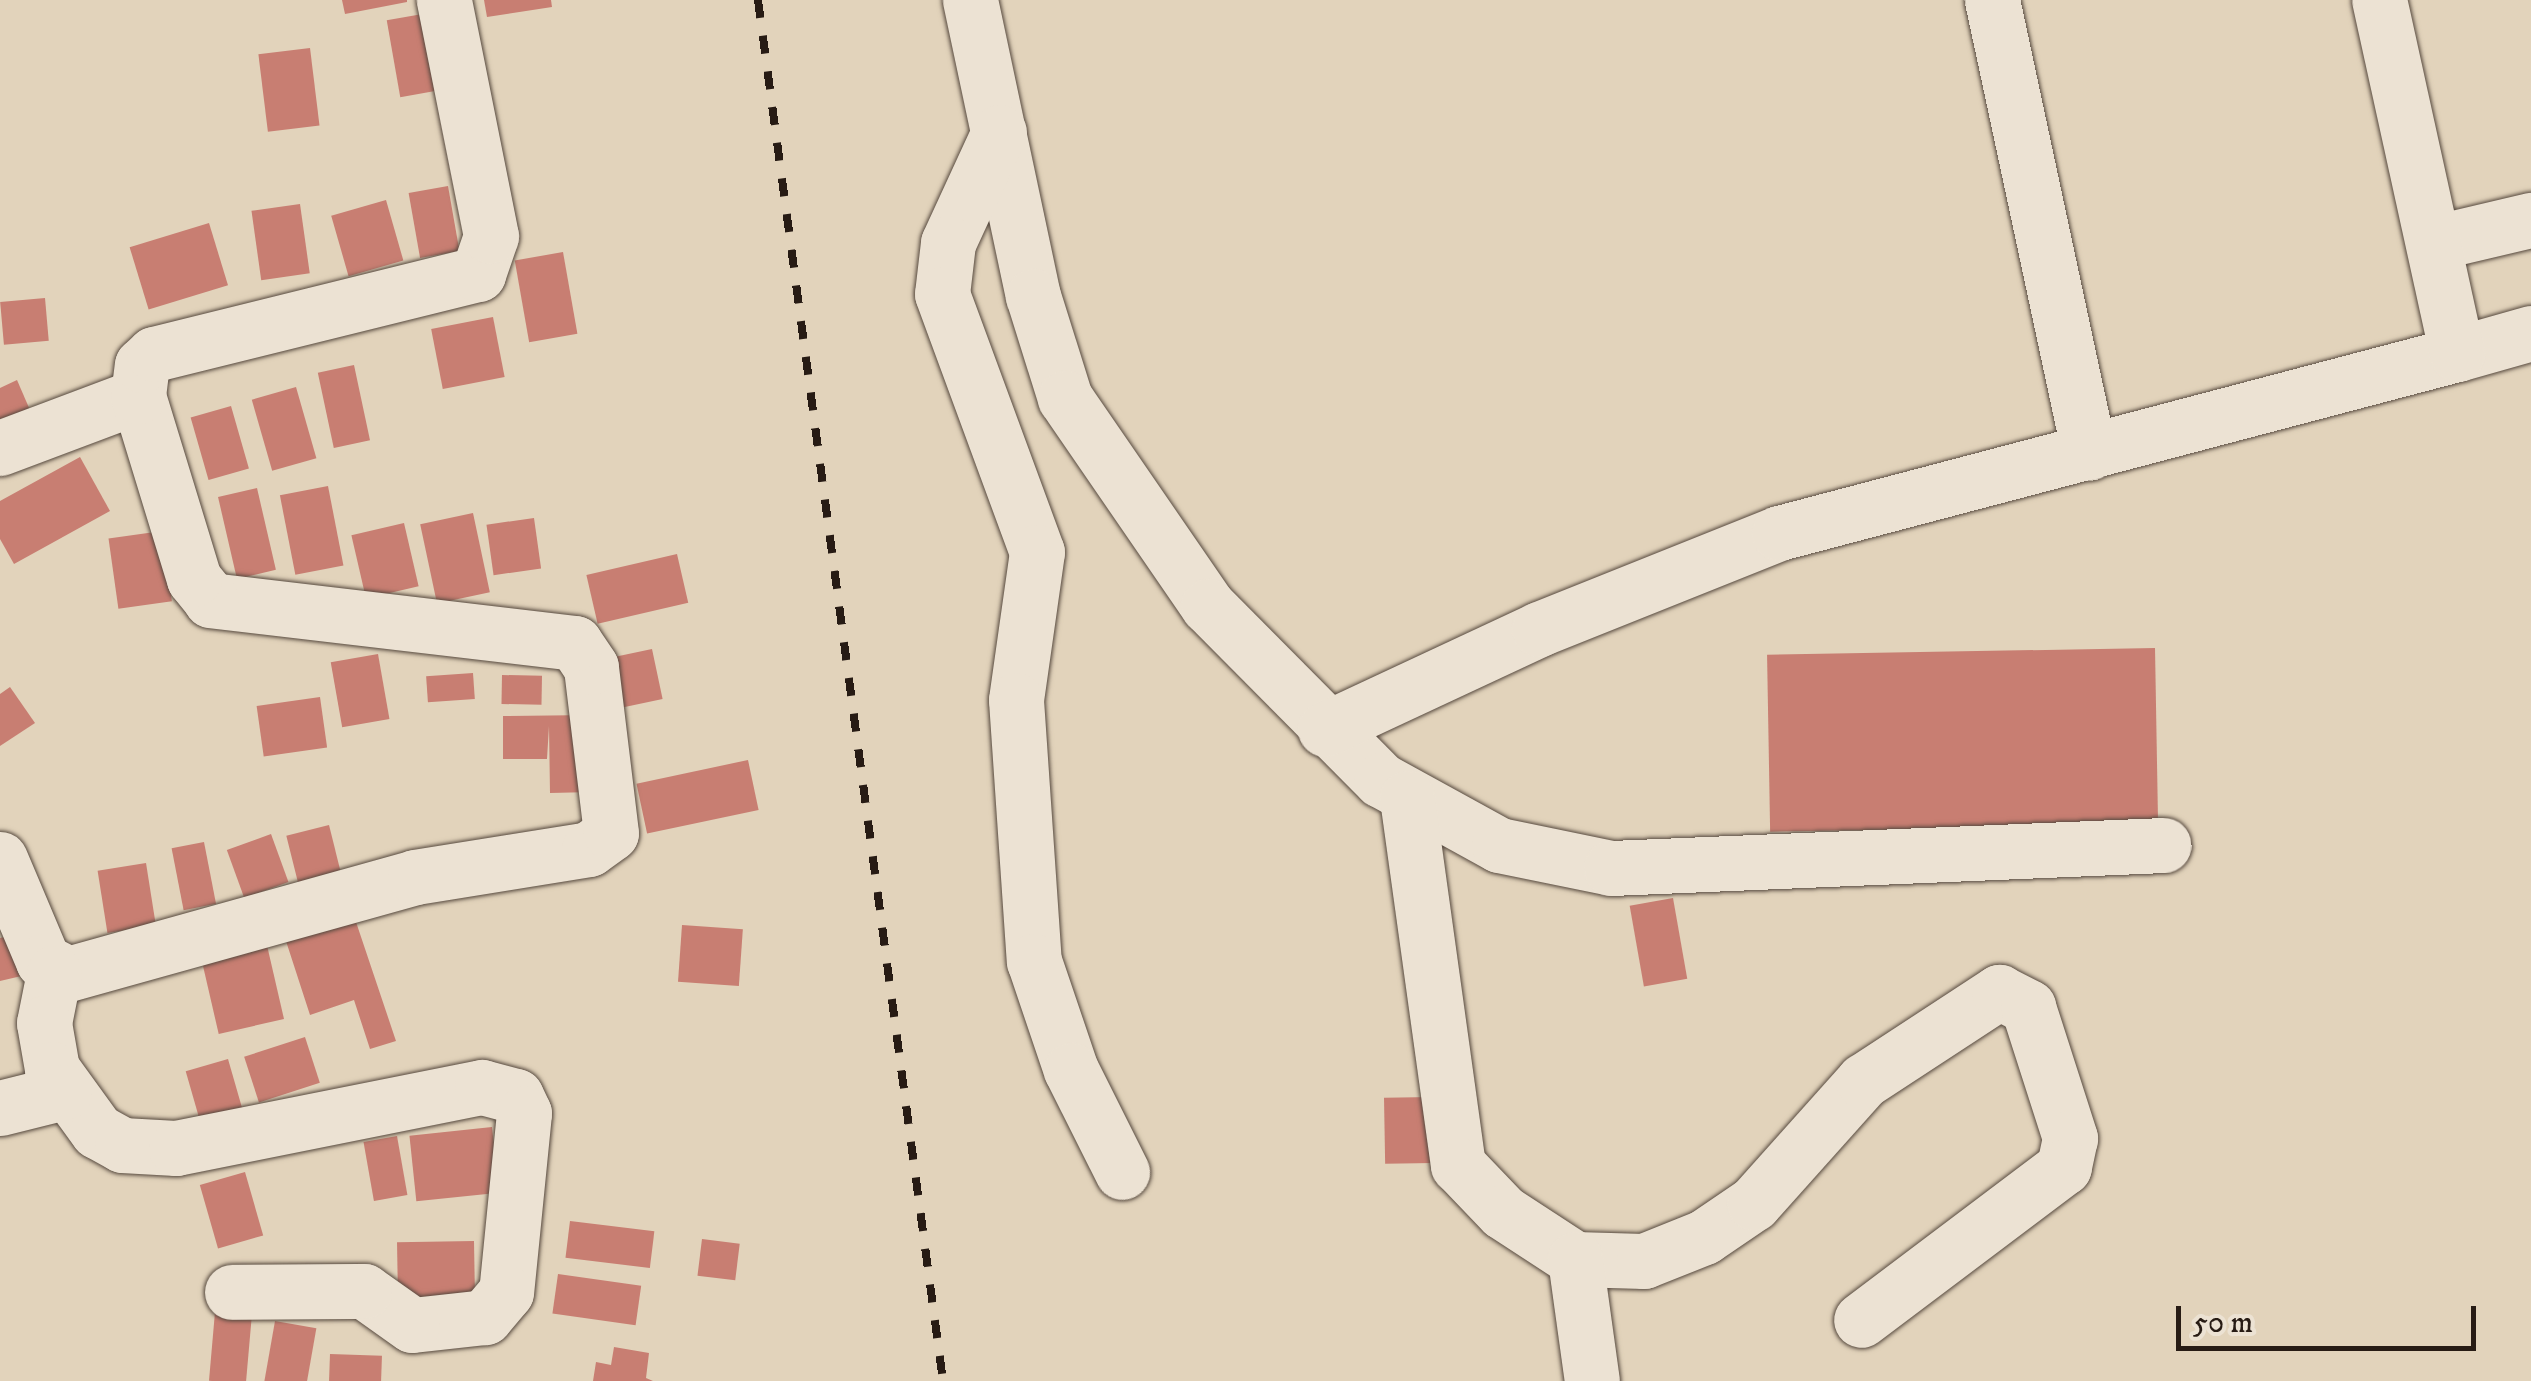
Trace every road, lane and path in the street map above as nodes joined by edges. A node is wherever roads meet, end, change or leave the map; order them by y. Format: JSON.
{"nodes":[{"id":1,"x":444,"y":0,"type":"edge"},
{"id":2,"x":1992,"y":0,"type":"edge"},
{"id":3,"x":2380,"y":0,"type":"edge"},
{"id":4,"x":988,"y":6,"type":"edge"},
{"id":5,"x":998,"y":132,"type":"junction"},
{"id":6,"x":2531,"y":220,"type":"edge"},
{"id":7,"x":2438,"y":242,"type":"junction"},
{"id":8,"x":2531,"y":333,"type":"edge"},
{"id":9,"x":2457,"y":354,"type":"junction"},
{"id":10,"x":138,"y":396,"type":"junction"},
{"id":11,"x":0,"y":448,"type":"edge"},
{"id":12,"x":2089,"y":453,"type":"junction"},
{"id":13,"x":1324,"y":729,"type":"junction"},
{"id":14,"x":1408,"y":798,"type":"junction"},
{"id":15,"x":2164,"y":845,"type":"dead end"},
{"id":16,"x":0,"y":859,"type":"edge"},
{"id":17,"x":54,"y":972,"type":"junction"},
{"id":18,"x":64,"y":1092,"type":"junction"},
{"id":19,"x":0,"y":1108,"type":"edge"},
{"id":20,"x":1122,"y":1172,"type":"dead end"},
{"id":21,"x":1575,"y":1259,"type":"junction"},
{"id":22,"x":232,"y":1292,"type":"dead end"},
{"id":23,"x":1861,"y":1320,"type":"dead end"},
{"id":24,"x":1592,"y":1381,"type":"edge"}],
"edges":[{"from":1,"to":10,"type":"street"},
{"from":2,"to":12,"type":"street"},
{"from":3,"to":7,"type":"street"},
{"from":4,"to":5,"type":"street"},
{"from":5,"to":13,"type":"street"},
{"from":5,"to":20,"type":"street"},
{"from":6,"to":7,"type":"street"},
{"from":7,"to":9,"type":"street"},
{"from":8,"to":9,"type":"street"},
{"from":9,"to":12,"type":"street"},
{"from":10,"to":11,"type":"street"},
{"from":10,"to":17,"type":"street"},
{"from":12,"to":13,"type":"street"},
{"from":13,"to":14,"type":"street"},
{"from":14,"to":15,"type":"street"},
{"from":14,"to":21,"type":"street"},
{"from":16,"to":17,"type":"street"},
{"from":17,"to":18,"type":"street"},
{"from":18,"to":19,"type":"street"},
{"from":18,"to":22,"type":"street"},
{"from":21,"to":23,"type":"street"},
{"from":21,"to":24,"type":"street"}]}
